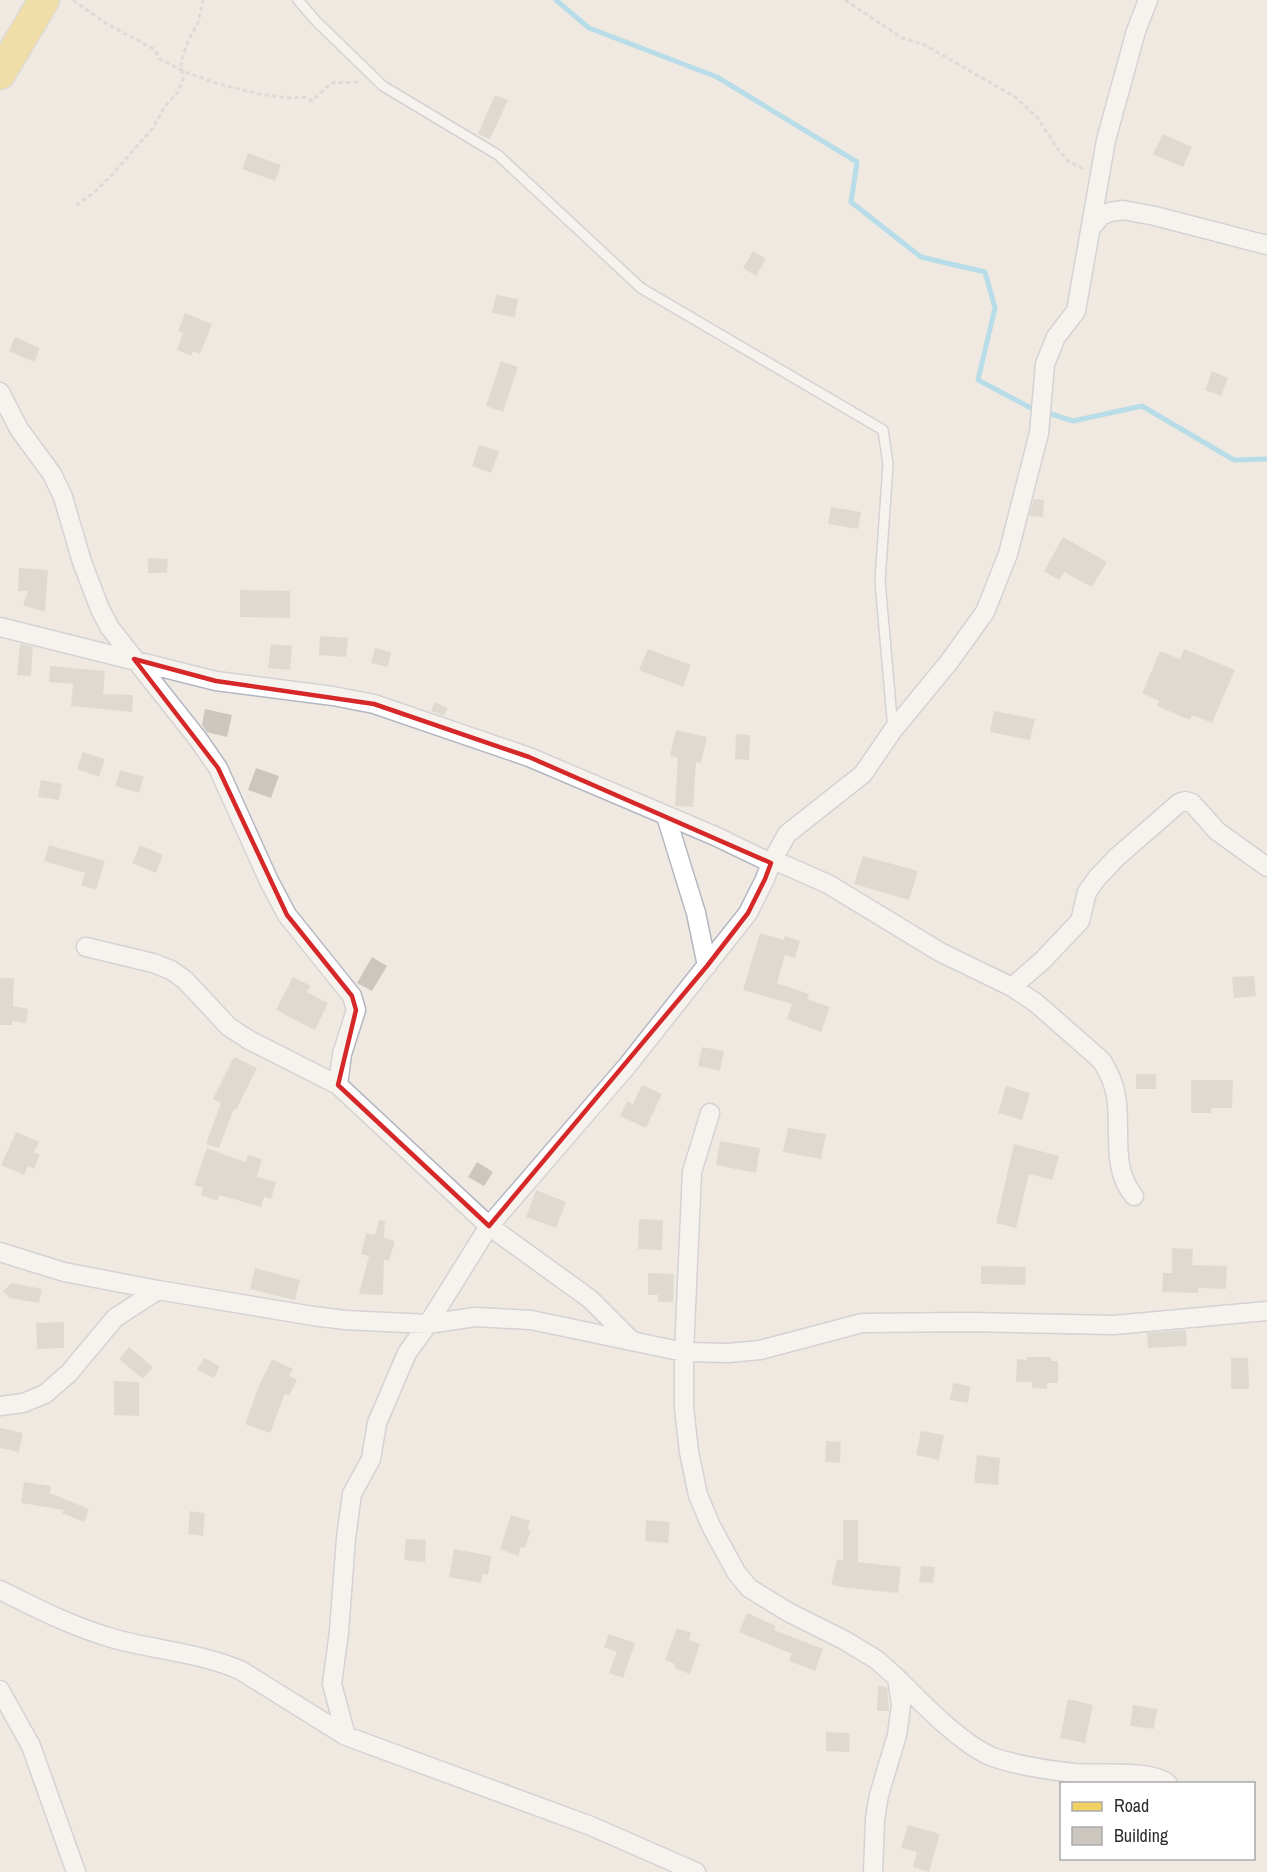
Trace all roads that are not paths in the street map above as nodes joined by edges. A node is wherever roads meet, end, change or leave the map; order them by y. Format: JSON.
{"nodes":[{"id":1,"x":44,"y":0,"type":"edge"},
{"id":2,"x":297,"y":0,"type":"edge"},
{"id":3,"x":1148,"y":0,"type":"edge"},
{"id":4,"x":0,"y":74,"type":"edge"},
{"id":5,"x":1091,"y":228,"type":"junction"},
{"id":6,"x":1267,"y":245,"type":"edge"},
{"id":7,"x":0,"y":392,"type":"edge"},
{"id":8,"x":0,"y":627,"type":"edge"},
{"id":9,"x":134,"y":659,"type":"junction"},
{"id":10,"x":893,"y":730,"type":"junction"},
{"id":11,"x":666,"y":816,"type":"junction"},
{"id":12,"x":771,"y":863,"type":"junction"},
{"id":13,"x":1267,"y":867,"type":"edge"},
{"id":14,"x":86,"y":946,"type":"dead end"},
{"id":15,"x":707,"y":966,"type":"junction"},
{"id":16,"x":1012,"y":987,"type":"junction"},
{"id":17,"x":338,"y":1085,"type":"junction"},
{"id":18,"x":710,"y":1113,"type":"dead end"},
{"id":19,"x":1134,"y":1196,"type":"dead end"},
{"id":20,"x":489,"y":1226,"type":"junction"},
{"id":21,"x":0,"y":1252,"type":"edge"},
{"id":22,"x":158,"y":1290,"type":"junction"},
{"id":23,"x":1267,"y":1311,"type":"edge"},
{"id":24,"x":428,"y":1324,"type":"junction"},
{"id":25,"x":632,"y":1341,"type":"junction"},
{"id":26,"x":684,"y":1352,"type":"junction"},
{"id":27,"x":0,"y":1406,"type":"edge"},
{"id":28,"x":0,"y":1590,"type":"edge"},
{"id":29,"x":897,"y":1678,"type":"junction"},
{"id":30,"x":0,"y":1690,"type":"edge"},
{"id":31,"x":346,"y":1736,"type":"junction"},
{"id":32,"x":1167,"y":1782,"type":"edge"},
{"id":33,"x":76,"y":1872,"type":"edge"},
{"id":34,"x":696,"y":1872,"type":"edge"},
{"id":35,"x":873,"y":1872,"type":"edge"}],
"edges":[{"from":1,"to":4,"type":"main road"},
{"from":2,"to":10,"type":"lane"},
{"from":3,"to":5,"type":"street"},
{"from":5,"to":6,"type":"street"},
{"from":5,"to":10,"type":"street"},
{"from":7,"to":9,"type":"street"},
{"from":8,"to":9,"type":"street"},
{"from":9,"to":11,"type":"street"},
{"from":9,"to":17,"type":"street"},
{"from":10,"to":12,"type":"street"},
{"from":11,"to":12,"type":"street"},
{"from":11,"to":15,"type":"street"},
{"from":12,"to":15,"type":"street"},
{"from":12,"to":16,"type":"street"},
{"from":13,"to":16,"type":"street"},
{"from":14,"to":17,"type":"street"},
{"from":15,"to":20,"type":"street"},
{"from":16,"to":19,"type":"street"},
{"from":17,"to":20,"type":"street"},
{"from":18,"to":26,"type":"street"},
{"from":20,"to":24,"type":"street"},
{"from":20,"to":25,"type":"street"},
{"from":21,"to":22,"type":"street"},
{"from":22,"to":24,"type":"street"},
{"from":22,"to":27,"type":"street"},
{"from":23,"to":26,"type":"street"},
{"from":24,"to":25,"type":"street"},
{"from":24,"to":31,"type":"street"},
{"from":25,"to":26,"type":"street"},
{"from":26,"to":29,"type":"street"},
{"from":28,"to":31,"type":"street"},
{"from":29,"to":32,"type":"street"},
{"from":29,"to":35,"type":"street"},
{"from":30,"to":33,"type":"street"},
{"from":31,"to":34,"type":"street"}]}
